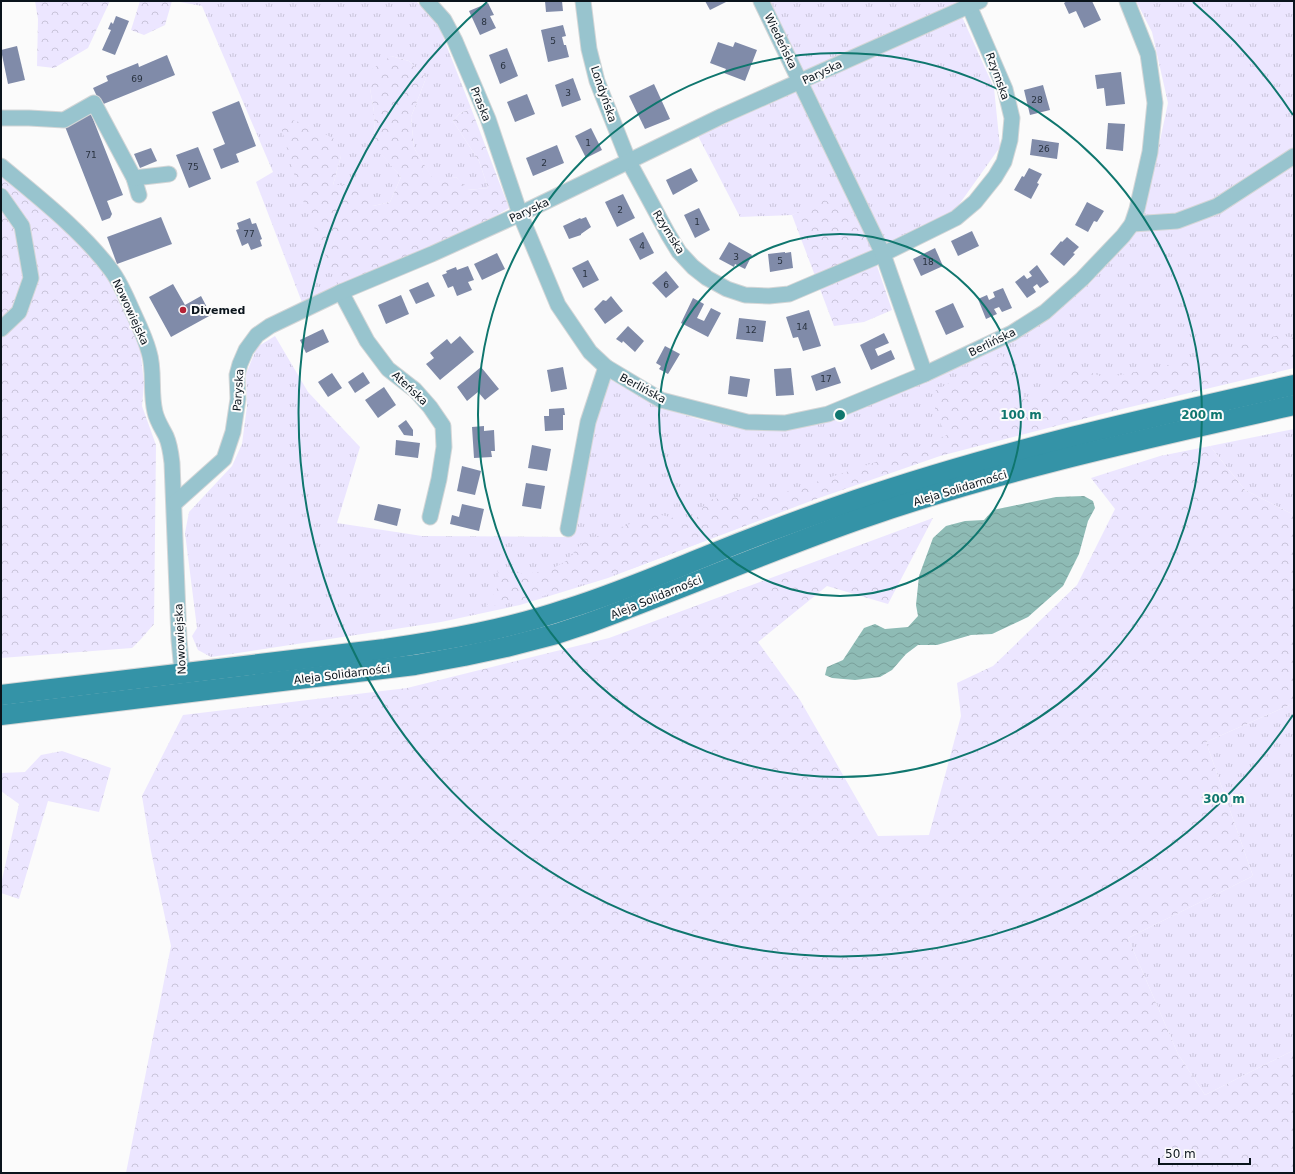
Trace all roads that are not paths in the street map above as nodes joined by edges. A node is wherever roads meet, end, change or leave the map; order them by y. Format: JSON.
{"nodes":[{"id":1,"x":427,"y":1,"type":"edge"},
{"id":2,"x":583,"y":1,"type":"edge"},
{"id":3,"x":761,"y":1,"type":"edge"},
{"id":4,"x":1127,"y":1,"type":"edge"},
{"id":5,"x":972,"y":3,"type":"edge"},
{"id":6,"x":800,"y":82,"type":"junction"},
{"id":7,"x":1,"y":118,"type":"edge"},
{"id":8,"x":1294,"y":156,"type":"edge"},
{"id":9,"x":629,"y":162,"type":"junction"},
{"id":10,"x":1,"y":166,"type":"edge"},
{"id":11,"x":169,"y":174,"type":"dead end"},
{"id":12,"x":134,"y":178,"type":"junction"},
{"id":13,"x":139,"y":195,"type":"dead end"},
{"id":14,"x":1,"y":196,"type":"edge"},
{"id":15,"x":520,"y":214,"type":"junction"},
{"id":16,"x":1132,"y":224,"type":"junction"},
{"id":17,"x":883,"y":254,"type":"junction"},
{"id":18,"x":341,"y":292,"type":"junction"},
{"id":19,"x":1,"y":329,"type":"edge"},
{"id":20,"x":606,"y":367,"type":"junction"},
{"id":21,"x":925,"y":374,"type":"junction"},
{"id":22,"x":1294,"y":385,"type":"edge"},
{"id":23,"x":1294,"y":405,"type":"edge"},
{"id":24,"x":175,"y":503,"type":"junction"},
{"id":25,"x":430,"y":517,"type":"dead end"},
{"id":26,"x":568,"y":529,"type":"dead end"},
{"id":27,"x":182,"y":674,"type":"junction"},
{"id":28,"x":184,"y":693,"type":"junction"},
{"id":29,"x":1,"y":695,"type":"edge"},
{"id":30,"x":1,"y":715,"type":"edge"}],
"edges":[{"from":1,"to":15,"type":"street","name":"Praska"},
{"from":2,"to":9,"type":"street","name":"Londyńska"},
{"from":3,"to":6,"type":"street","name":"Wiedeńska"},
{"from":4,"to":16,"type":"street","name":"Berlińska"},
{"from":5,"to":6,"type":"street","name":"Paryska"},
{"from":5,"to":17,"type":"street","name":"Rzymska"},
{"from":6,"to":9,"type":"street","name":"Paryska"},
{"from":6,"to":17,"type":"street"},
{"from":7,"to":12,"type":"street"},
{"from":8,"to":16,"type":"street"},
{"from":9,"to":15,"type":"street","name":"Paryska"},
{"from":9,"to":17,"type":"street","name":"Rzymska"},
{"from":10,"to":24,"type":"street","name":"Nowowiejska"},
{"from":11,"to":12,"type":"street"},
{"from":12,"to":13,"type":"street"},
{"from":14,"to":19,"type":"street"},
{"from":15,"to":18,"type":"street","name":"Paryska"},
{"from":15,"to":20,"type":"street","name":"Berlińska"},
{"from":16,"to":21,"type":"street","name":"Berlińska"},
{"from":17,"to":21,"type":"street"},
{"from":18,"to":24,"type":"street","name":"Paryska"},
{"from":18,"to":25,"type":"street","name":"Ateńska"},
{"from":20,"to":21,"type":"street","name":"Berlińska"},
{"from":20,"to":26,"type":"street","name":"Berlińska"},
{"from":22,"to":27,"type":"main road","name":"Aleja Solidarności"},
{"from":23,"to":28,"type":"main road","name":"Aleja Solidarności"},
{"from":24,"to":27,"type":"street","name":"Nowowiejska"},
{"from":27,"to":28,"type":"street","name":"Nowowiejska"},
{"from":27,"to":29,"type":"main road","name":"Aleja Solidarności"},
{"from":28,"to":30,"type":"main road","name":"Aleja Solidarności"}]}
